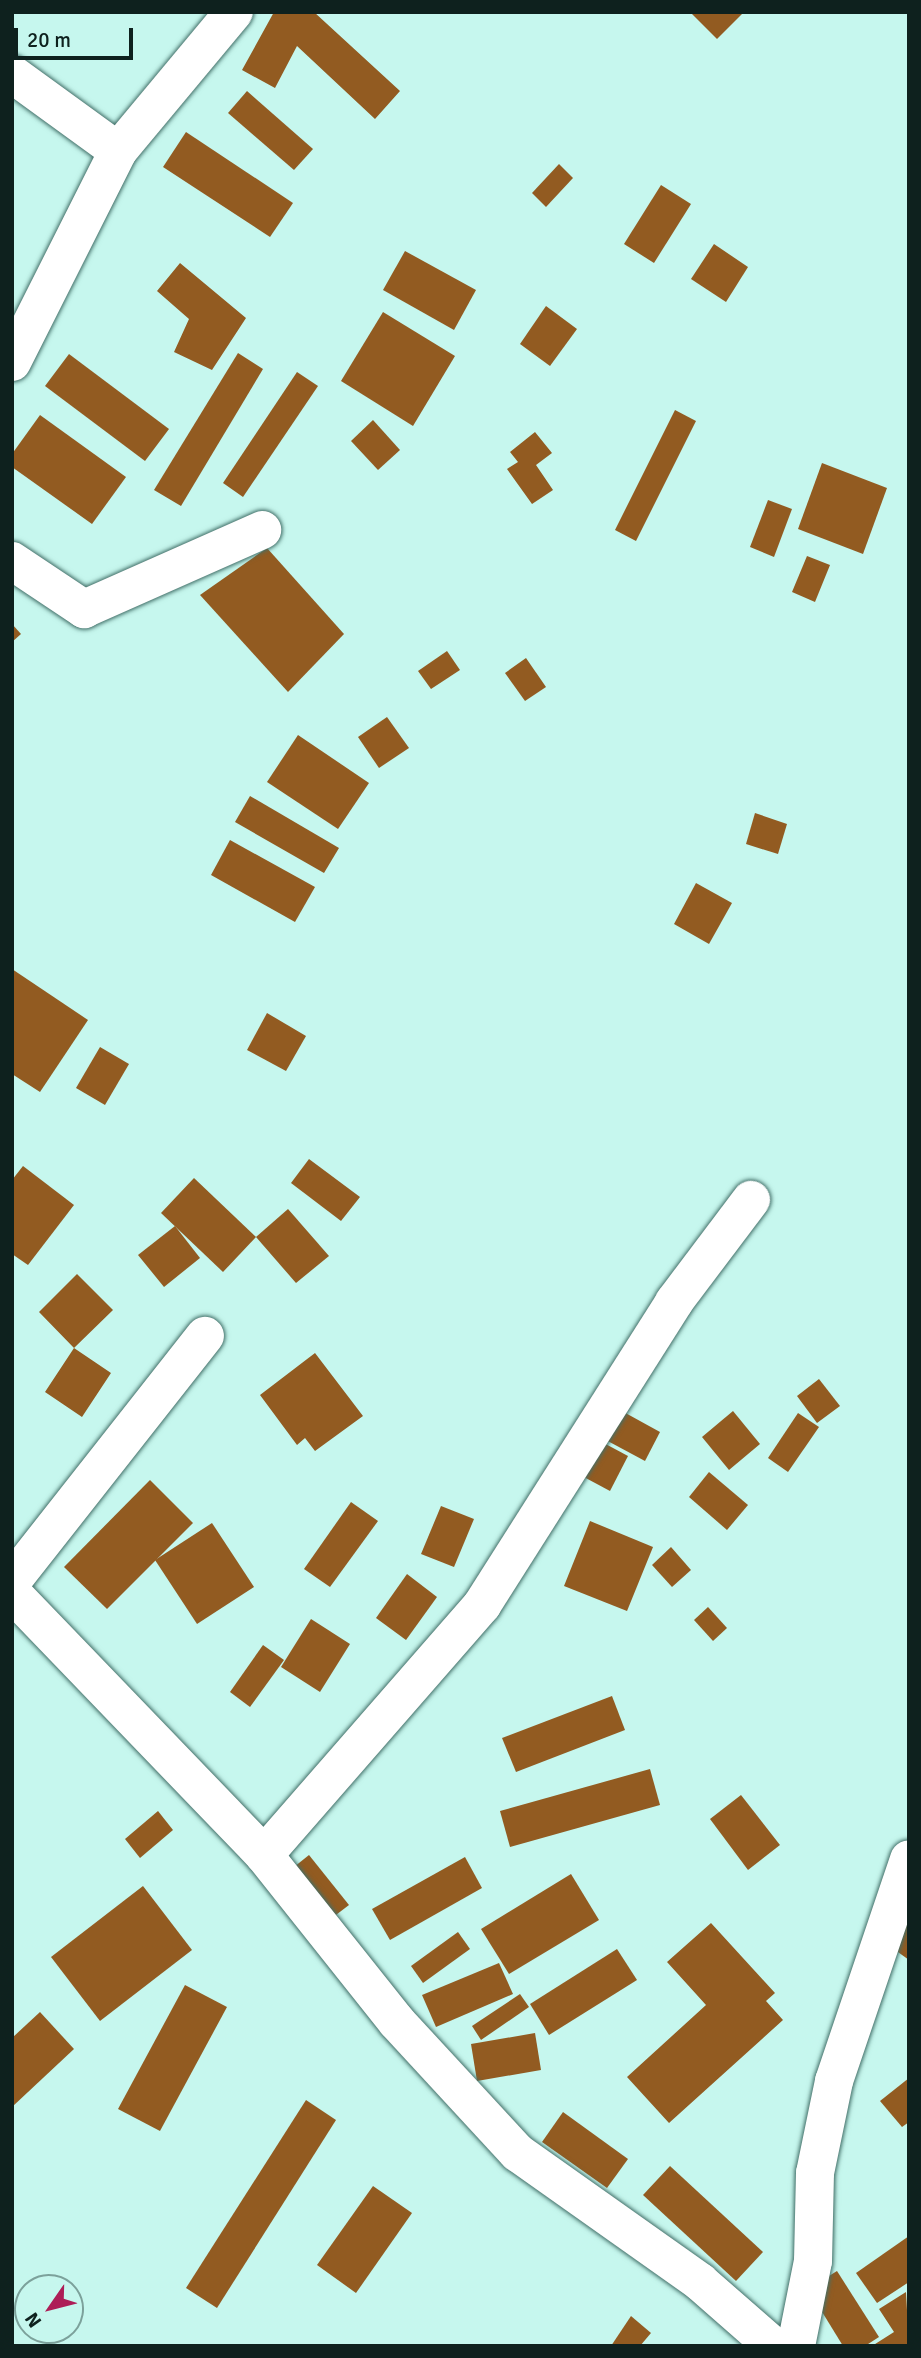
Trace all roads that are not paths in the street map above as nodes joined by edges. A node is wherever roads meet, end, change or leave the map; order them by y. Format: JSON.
{"nodes":[{"id":1,"x":234,"y":12,"type":"edge"},
{"id":2,"x":12,"y":74,"type":"edge"},
{"id":3,"x":118,"y":151,"type":"junction"},
{"id":4,"x":12,"y":362,"type":"edge"},
{"id":5,"x":262,"y":530,"type":"dead end"},
{"id":6,"x":12,"y":561,"type":"edge"},
{"id":7,"x":751,"y":1200,"type":"dead end"},
{"id":8,"x":205,"y":1336,"type":"dead end"},
{"id":9,"x":12,"y":1581,"type":"edge"},
{"id":10,"x":12,"y":1593,"type":"edge"},
{"id":11,"x":264,"y":1855,"type":"junction"},
{"id":12,"x":909,"y":1859,"type":"edge"},
{"id":13,"x":773,"y":2346,"type":"edge"},
{"id":14,"x":796,"y":2346,"type":"edge"}],
"edges":[{"from":1,"to":3,"type":"street"},
{"from":2,"to":3,"type":"street"},
{"from":3,"to":4,"type":"street"},
{"from":5,"to":6,"type":"street"},
{"from":7,"to":11,"type":"street"},
{"from":8,"to":9,"type":"street"},
{"from":10,"to":11,"type":"street"},
{"from":11,"to":13,"type":"street"},
{"from":12,"to":14,"type":"street"}]}
